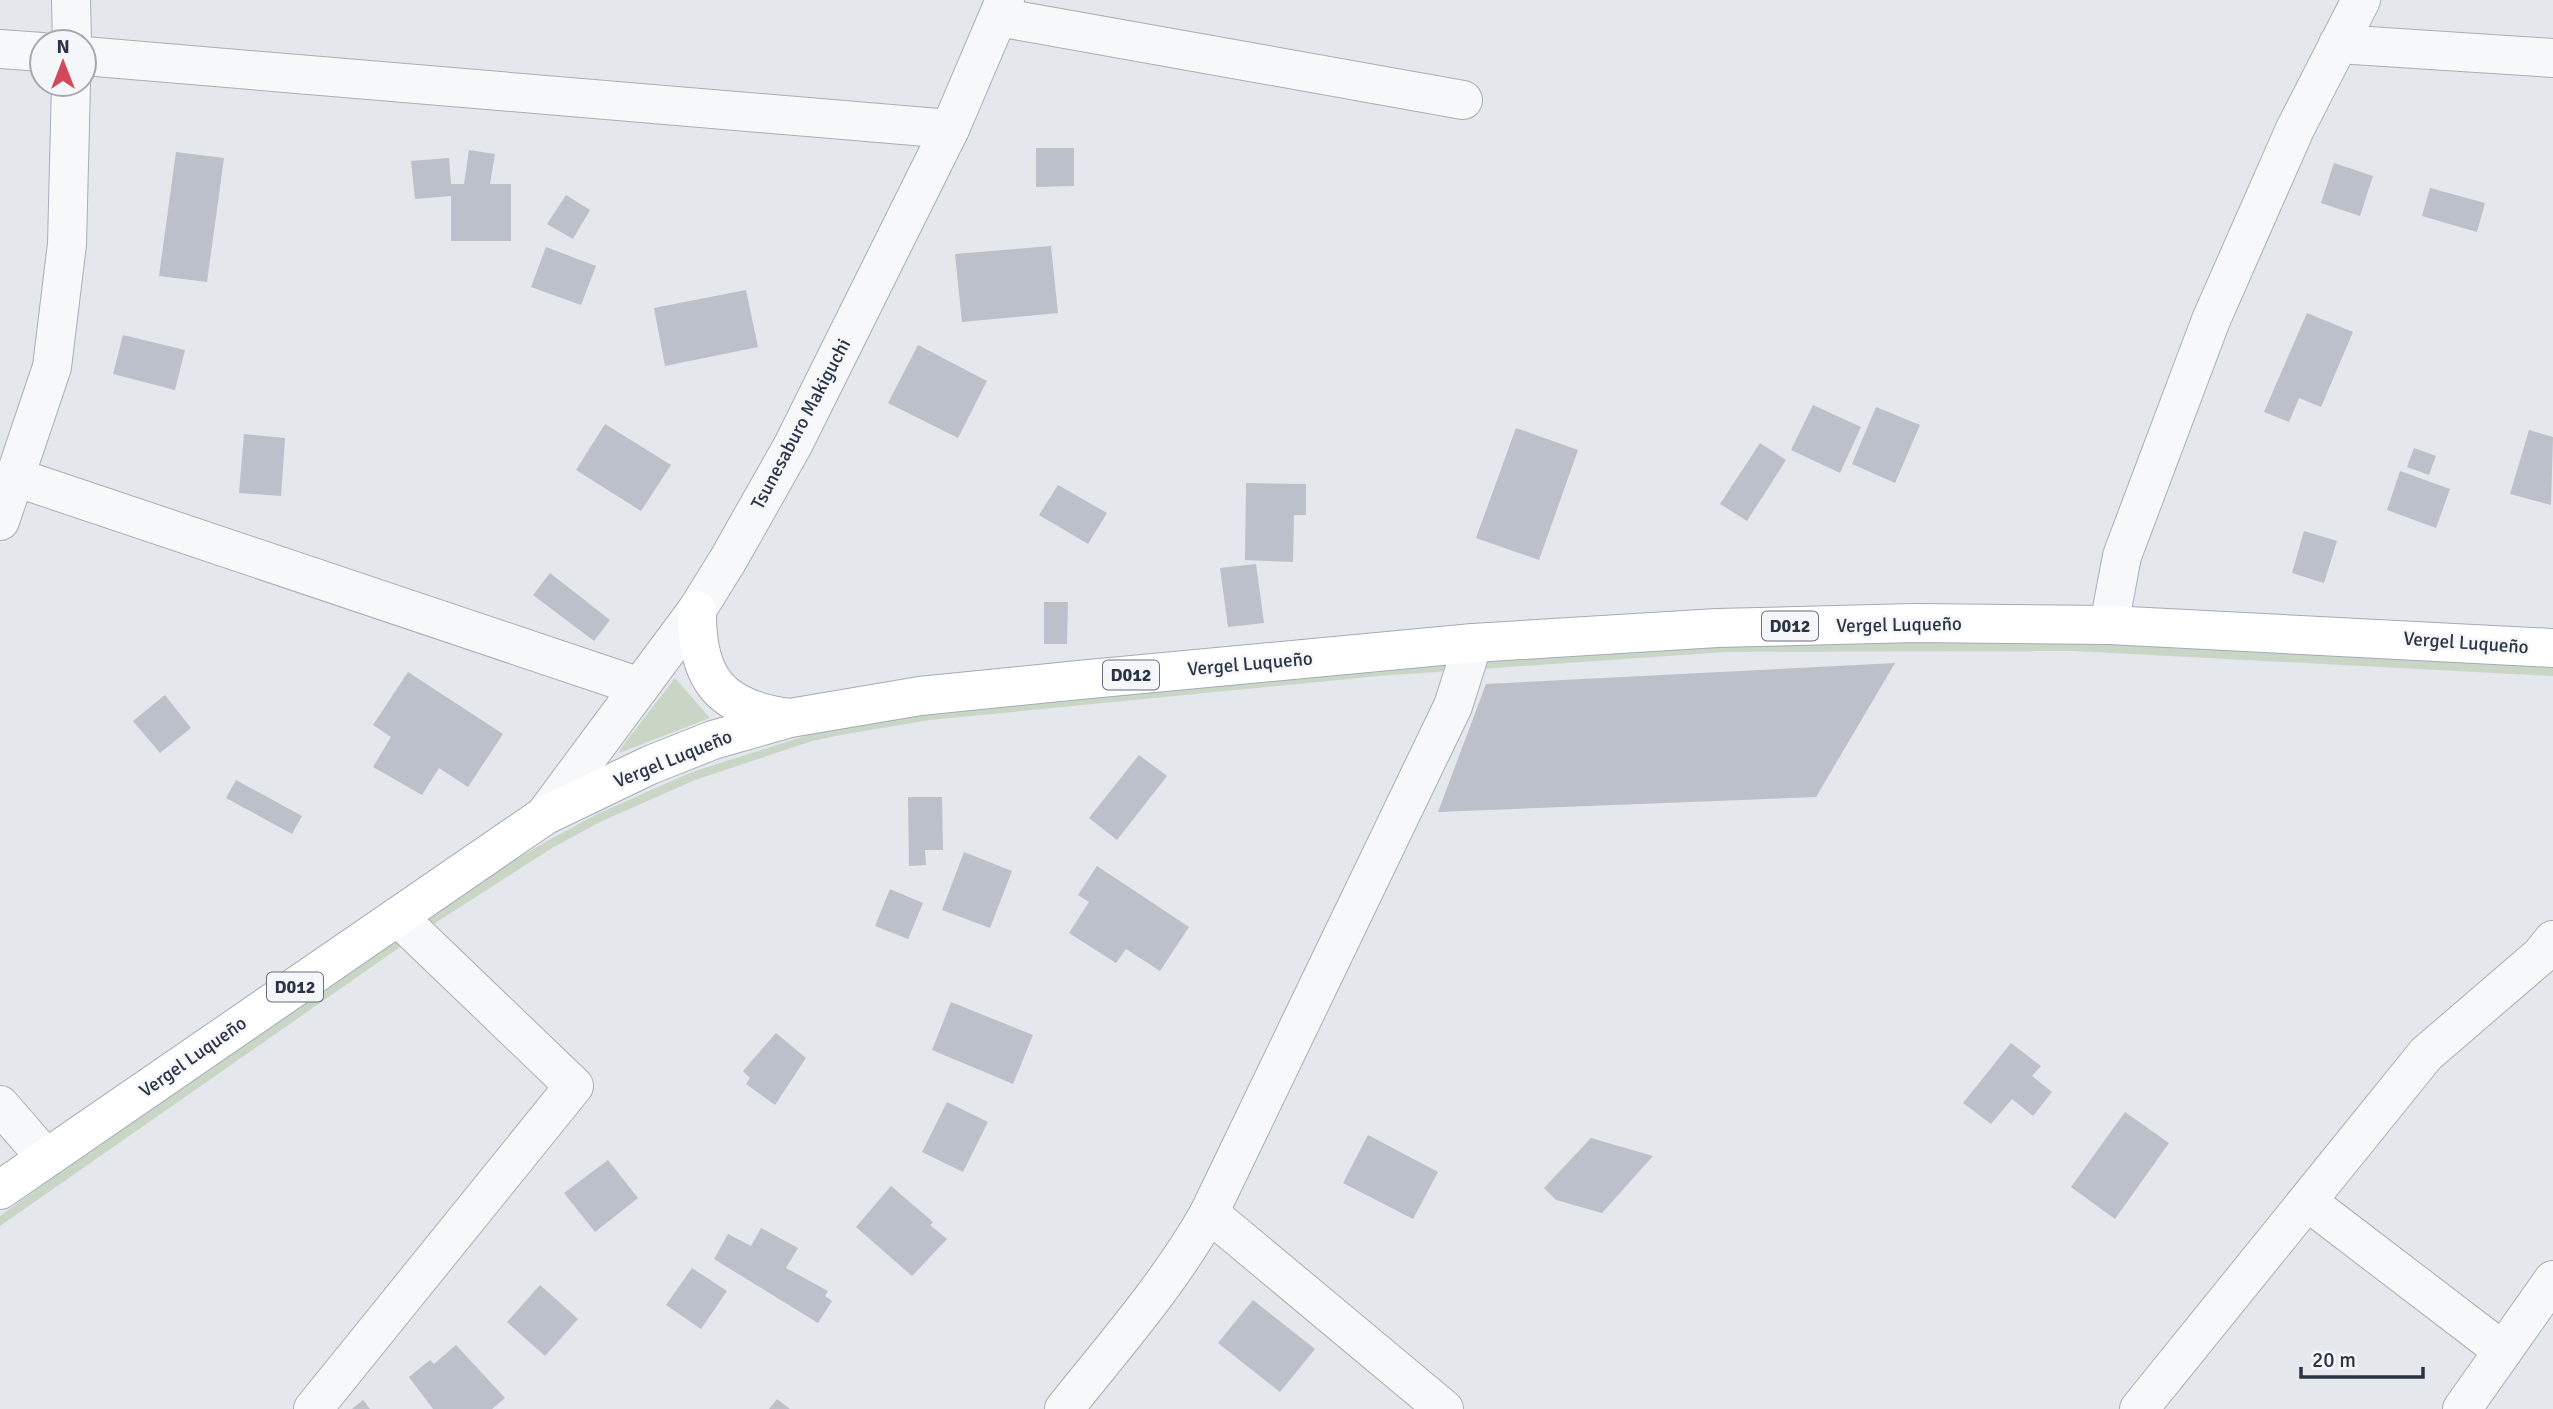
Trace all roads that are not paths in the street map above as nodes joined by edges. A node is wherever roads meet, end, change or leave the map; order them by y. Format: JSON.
{"nodes":[{"id":1,"x":71,"y":0,"type":"edge"},
{"id":2,"x":2361,"y":0,"type":"edge"},
{"id":3,"x":1002,"y":8,"type":"edge"},
{"id":4,"x":72,"y":28,"type":"edge"},
{"id":5,"x":2338,"y":44,"type":"junction"},
{"id":6,"x":0,"y":48,"type":"edge"},
{"id":7,"x":28,"y":51,"type":"edge"},
{"id":8,"x":98,"y":57,"type":"edge"},
{"id":9,"x":2553,"y":58,"type":"edge"},
{"id":10,"x":71,"y":98,"type":"edge"},
{"id":11,"x":1463,"y":100,"type":"dead end"},
{"id":12,"x":950,"y":129,"type":"junction"},
{"id":13,"x":15,"y":477,"type":"junction"},
{"id":14,"x":0,"y":521,"type":"edge"},
{"id":15,"x":697,"y":610,"type":"junction"},
{"id":16,"x":2109,"y":625,"type":"junction"},
{"id":17,"x":1473,"y":643,"type":"junction"},
{"id":18,"x":2553,"y":649,"type":"edge"},
{"id":19,"x":640,"y":687,"type":"junction"},
{"id":20,"x":790,"y":718,"type":"junction"},
{"id":21,"x":544,"y":816,"type":"junction"},
{"id":22,"x":398,"y":917,"type":"junction"},
{"id":23,"x":2553,"y":940,"type":"edge"},
{"id":24,"x":0,"y":1105,"type":"edge"},
{"id":25,"x":46,"y":1158,"type":"junction"},
{"id":26,"x":0,"y":1191,"type":"edge"},
{"id":27,"x":2308,"y":1202,"type":"junction"},
{"id":28,"x":1209,"y":1213,"type":"junction"},
{"id":29,"x":2553,"y":1280,"type":"edge"},
{"id":30,"x":2503,"y":1351,"type":"junction"},
{"id":31,"x":313,"y":1409,"type":"edge"},
{"id":32,"x":1064,"y":1409,"type":"edge"},
{"id":33,"x":1444,"y":1409,"type":"edge"},
{"id":34,"x":2139,"y":1409,"type":"edge"},
{"id":35,"x":2462,"y":1409,"type":"edge"}],
"edges":[{"from":1,"to":4,"type":"street"},
{"from":2,"to":5,"type":"street"},
{"from":3,"to":11,"type":"street"},
{"from":3,"to":12,"type":"street","name":"Tsunesaburo Makiguchi"},
{"from":5,"to":9,"type":"street"},
{"from":5,"to":16,"type":"street"},
{"from":6,"to":7,"type":"street"},
{"from":8,"to":12,"type":"street"},
{"from":10,"to":13,"type":"street"},
{"from":12,"to":15,"type":"street","name":"Tsunesaburo Makiguchi"},
{"from":13,"to":14,"type":"street"},
{"from":13,"to":19,"type":"street"},
{"from":15,"to":19,"type":"street","name":"Tsunesaburo Makiguchi"},
{"from":15,"to":20,"type":"main road"},
{"from":16,"to":17,"type":"main road","name":"Vergel Luqueño","number":"D012"},
{"from":16,"to":18,"type":"main road","name":"Vergel Luqueño","number":"D012"},
{"from":17,"to":20,"type":"main road","name":"Vergel Luqueño","number":"D012"},
{"from":17,"to":28,"type":"street"},
{"from":19,"to":21,"type":"street","name":"Tsunesaburo Makiguchi"},
{"from":20,"to":21,"type":"main road","name":"Vergel Luqueño","number":"D012"},
{"from":21,"to":22,"type":"main road","name":"Vergel Luqueño","number":"D012"},
{"from":22,"to":25,"type":"main road","name":"Vergel Luqueño","number":"D012"},
{"from":22,"to":31,"type":"street"},
{"from":23,"to":27,"type":"street"},
{"from":24,"to":25,"type":"street"},
{"from":25,"to":26,"type":"main road","name":"Vergel Luqueño","number":"D012"},
{"from":27,"to":30,"type":"street"},
{"from":27,"to":34,"type":"street"},
{"from":28,"to":32,"type":"street"},
{"from":28,"to":33,"type":"street"},
{"from":29,"to":30,"type":"street"},
{"from":30,"to":35,"type":"street"}]}
